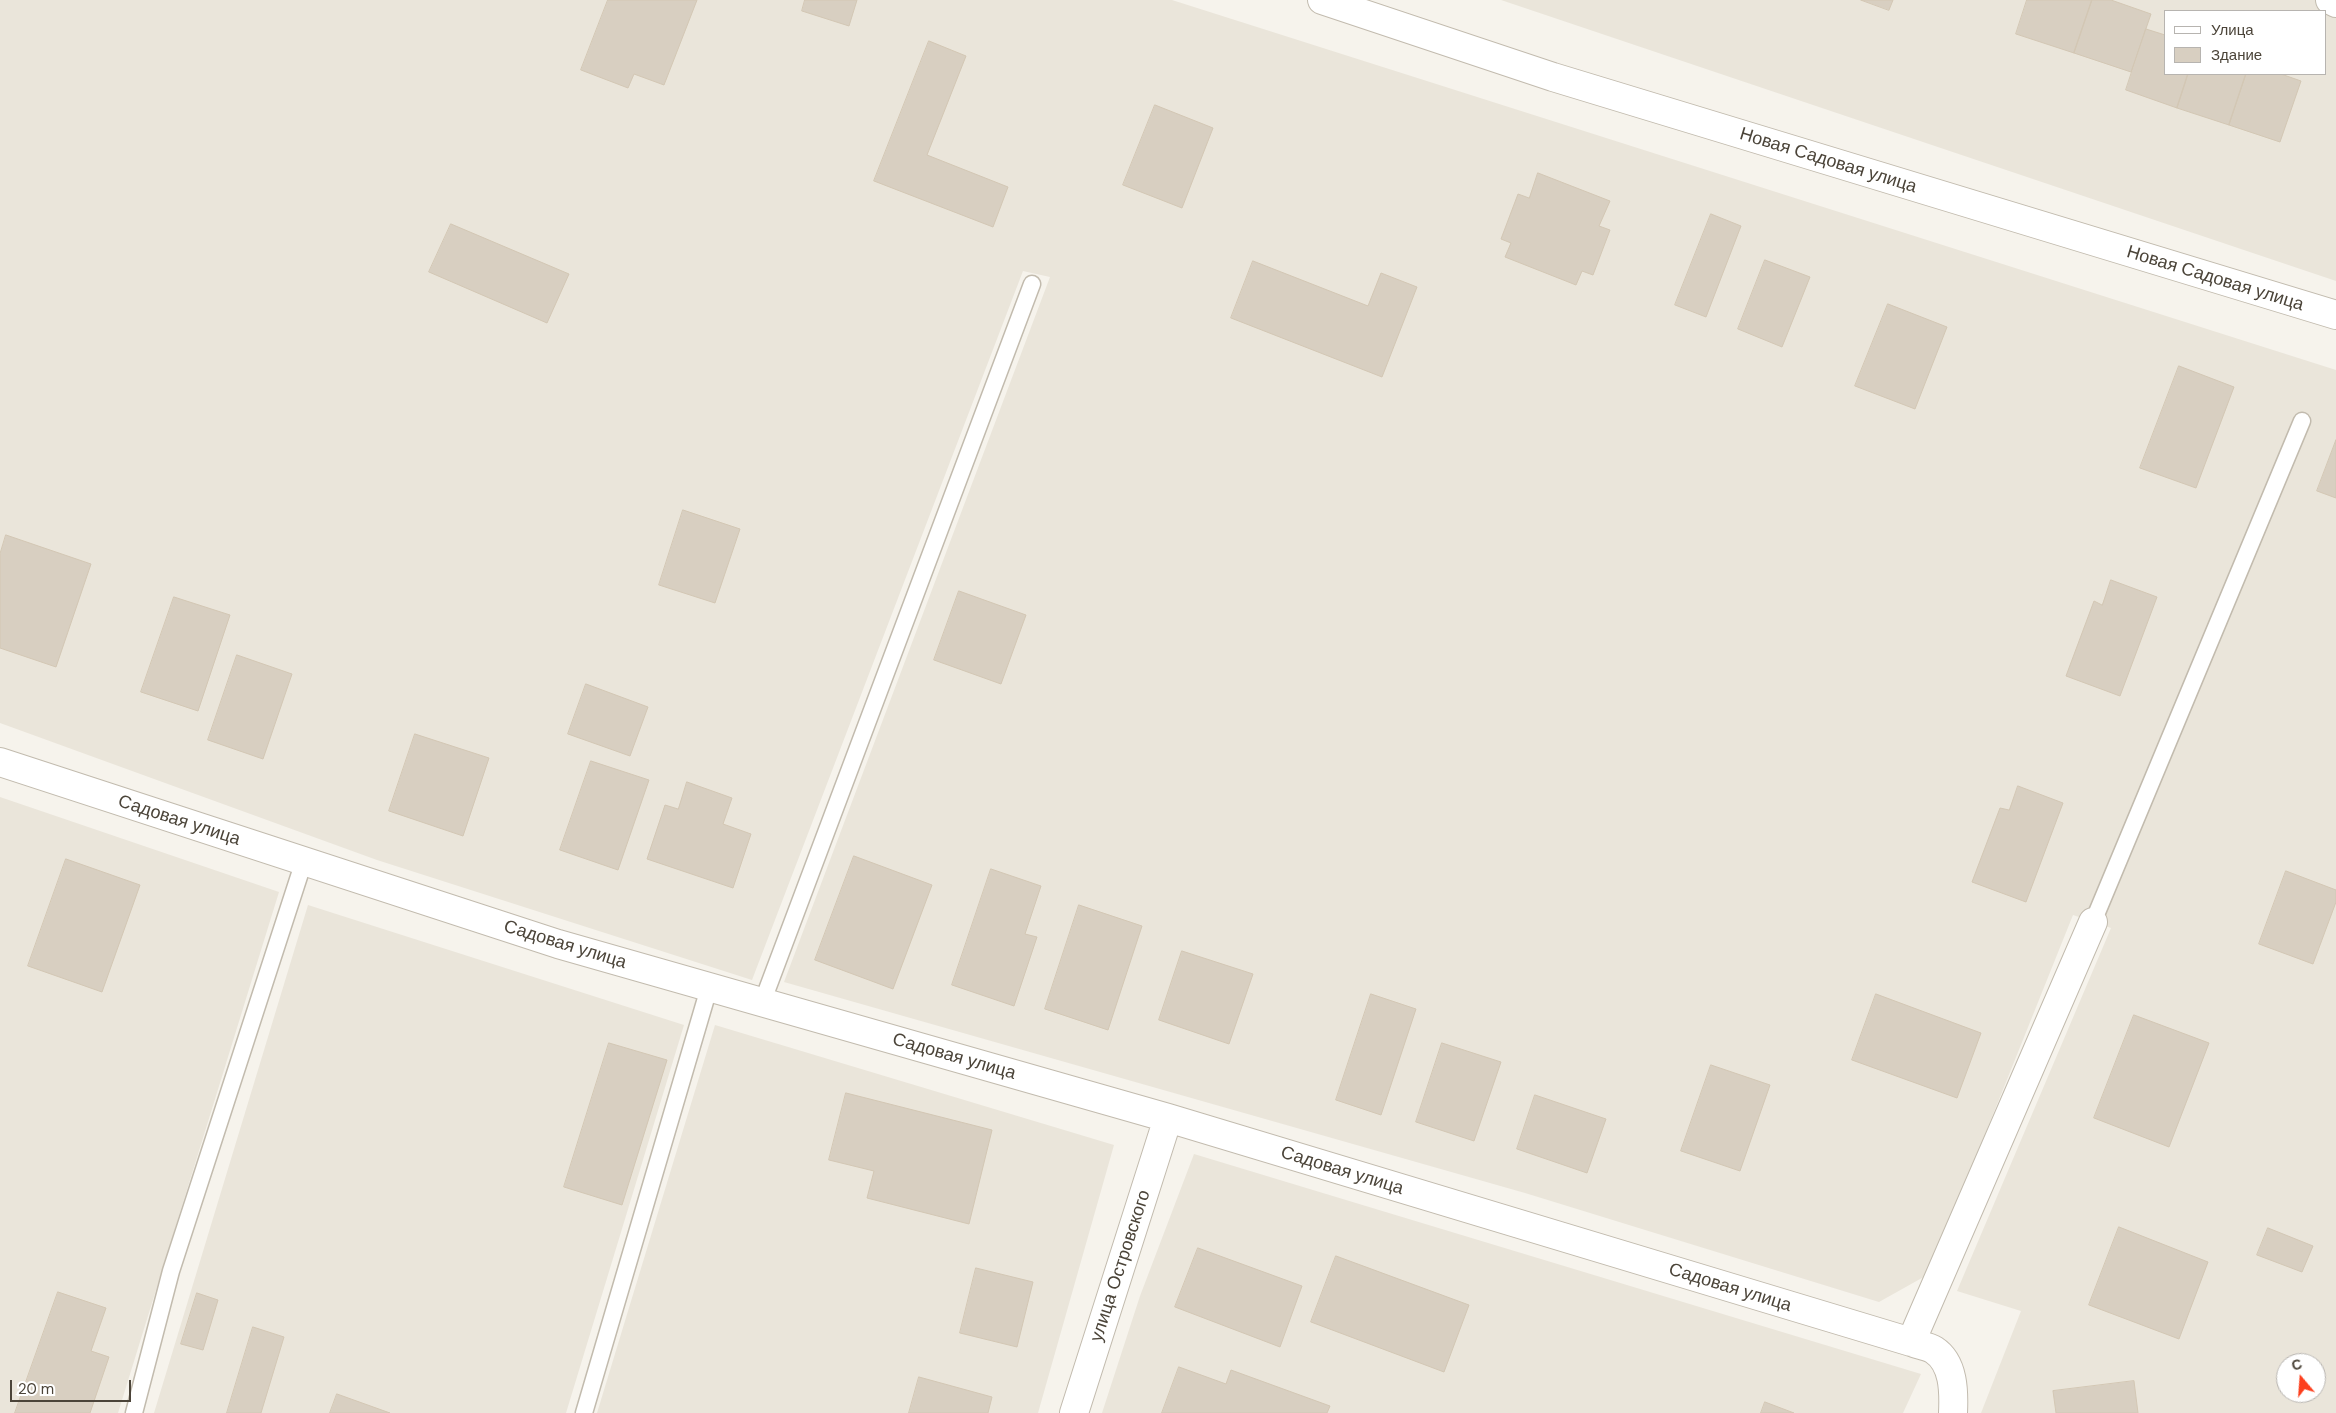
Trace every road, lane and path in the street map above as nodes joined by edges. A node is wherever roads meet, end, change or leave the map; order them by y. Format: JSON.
{"nodes":[{"id":1,"x":1322,"y":0,"type":"edge"},
{"id":2,"x":2330,"y":0,"type":"edge"},
{"id":3,"x":2336,"y":3,"type":"edge"},
{"id":4,"x":1032,"y":284,"type":"dead end"},
{"id":5,"x":2336,"y":316,"type":"edge"},
{"id":6,"x":2302,"y":421,"type":"dead end"},
{"id":7,"x":0,"y":762,"type":"edge"},
{"id":8,"x":304,"y":862,"type":"junction"},
{"id":9,"x":2093,"y":922,"type":"joint"},
{"id":10,"x":709,"y":988,"type":"junction"},
{"id":11,"x":762,"y":1003,"type":"junction"},
{"id":12,"x":1168,"y":1118,"type":"junction"},
{"id":13,"x":1911,"y":1342,"type":"junction"},
{"id":14,"x":134,"y":1413,"type":"edge"},
{"id":15,"x":584,"y":1413,"type":"edge"},
{"id":16,"x":1074,"y":1413,"type":"edge"},
{"id":17,"x":1952,"y":1413,"type":"edge"}],
"edges":[{"from":1,"to":5,"type":"street","name":"Новая Садовая улица"},
{"from":2,"to":3,"type":"street"},
{"from":4,"to":11,"type":"lane"},
{"from":6,"to":9,"type":"lane"},
{"from":7,"to":8,"type":"street","name":"Садовая улица"},
{"from":8,"to":10,"type":"street","name":"Садовая улица"},
{"from":8,"to":14,"type":"lane"},
{"from":9,"to":13,"type":"street"},
{"from":10,"to":11,"type":"street","name":"Садовая улица"},
{"from":10,"to":15,"type":"lane"},
{"from":11,"to":12,"type":"street","name":"Садовая улица"},
{"from":12,"to":13,"type":"street","name":"Садовая улица"},
{"from":12,"to":16,"type":"street","name":"улица Островского"},
{"from":13,"to":17,"type":"street","name":"Садовая улица"}]}
